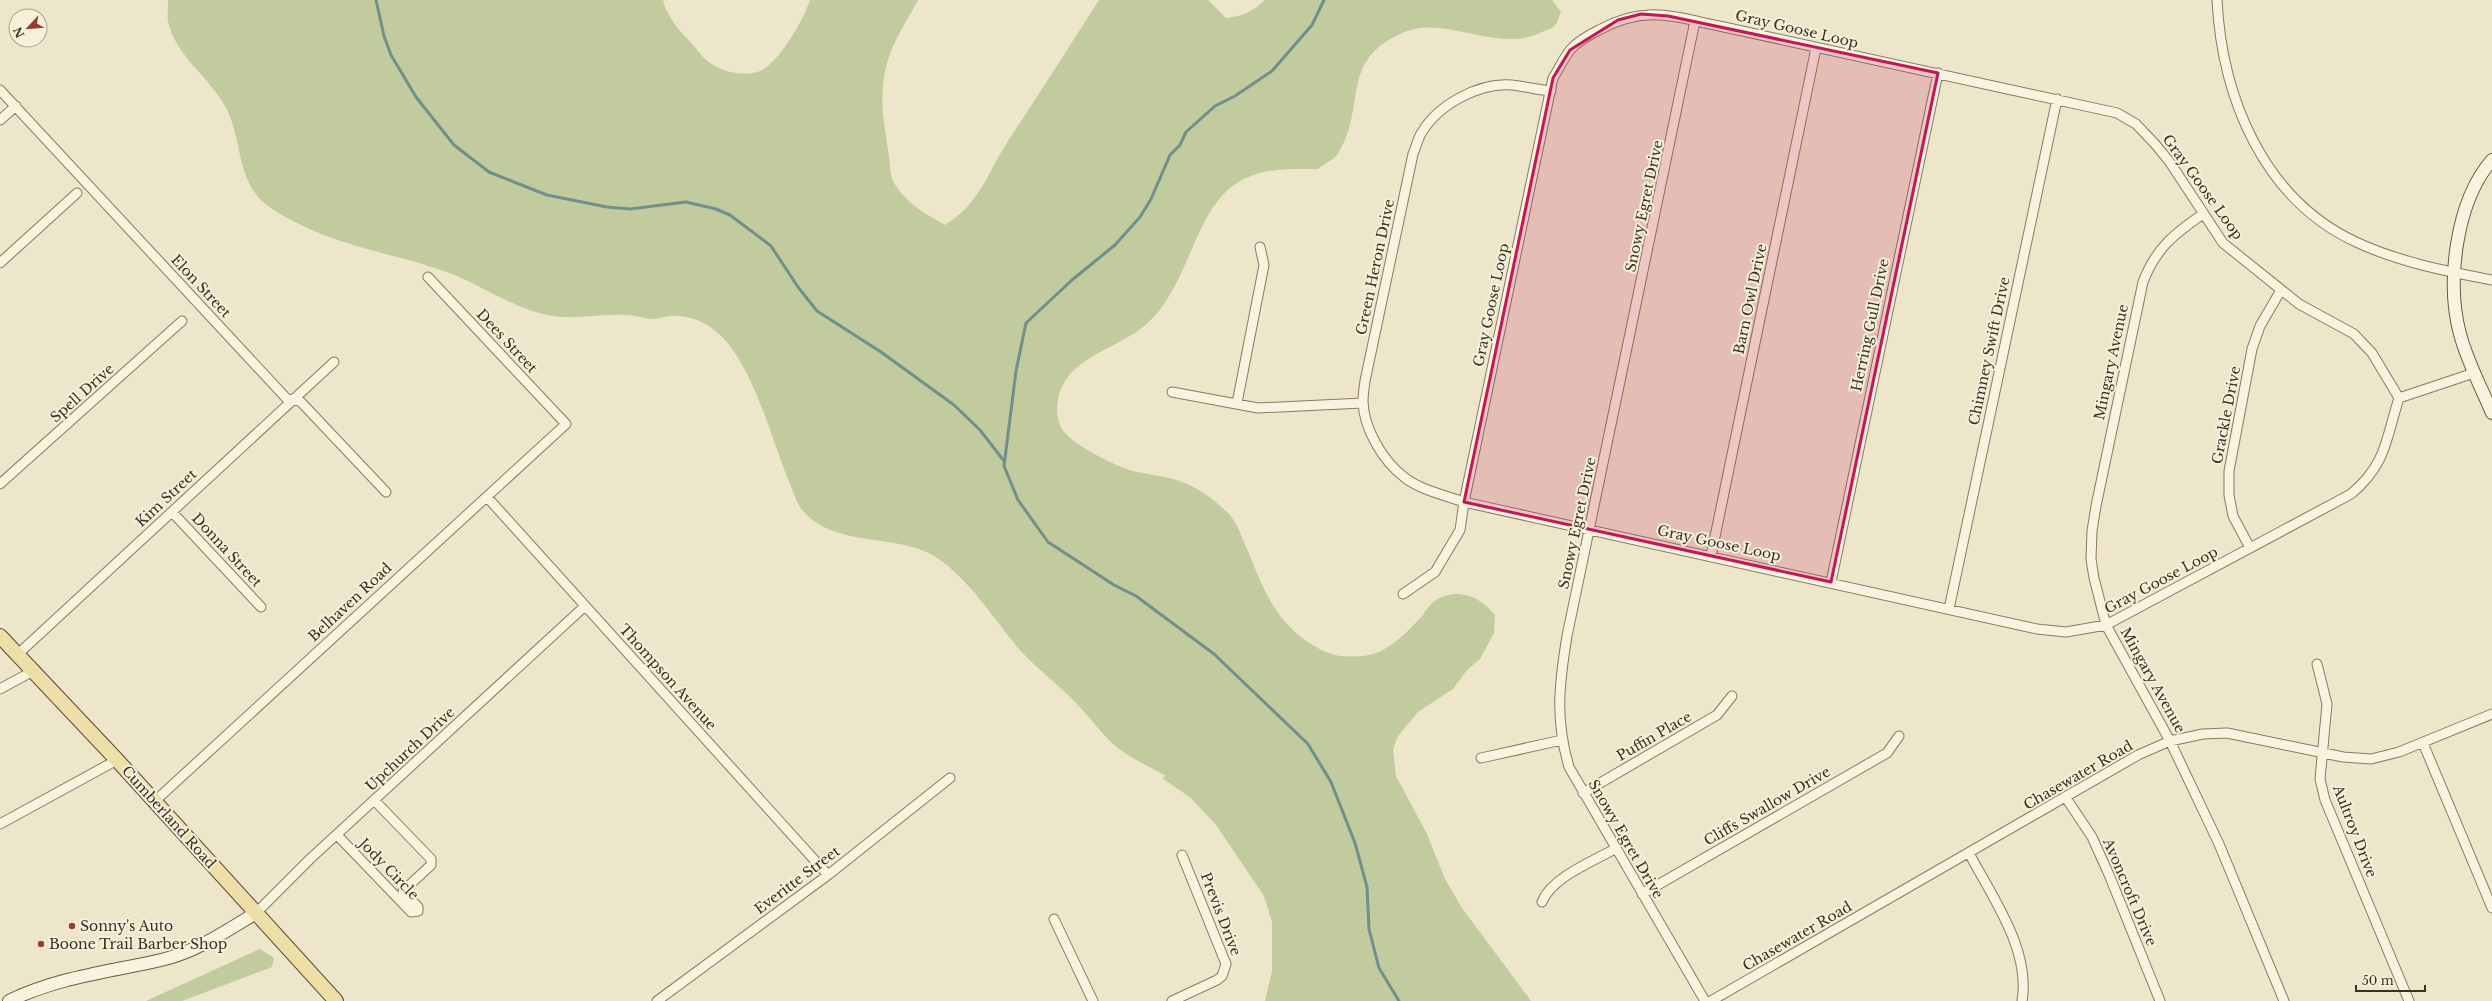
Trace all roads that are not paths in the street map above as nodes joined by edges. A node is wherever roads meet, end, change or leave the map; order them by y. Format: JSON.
{"nodes":[{"id":1,"x":2217,"y":0,"type":"edge"},
{"id":2,"x":1696,"y":21,"type":"junction"},
{"id":3,"x":1816,"y":48,"type":"junction"},
{"id":4,"x":1938,"y":73,"type":"junction"},
{"id":5,"x":0,"y":90,"type":"edge"},
{"id":6,"x":1551,"y":92,"type":"junction"},
{"id":7,"x":2057,"y":99,"type":"junction"},
{"id":8,"x":16,"y":106,"type":"junction"},
{"id":9,"x":0,"y":120,"type":"edge"},
{"id":10,"x":2492,"y":160,"type":"edge"},
{"id":11,"x":77,"y":193,"type":"dead end"},
{"id":12,"x":2202,"y":214,"type":"junction"},
{"id":13,"x":1260,"y":247,"type":"dead end"},
{"id":14,"x":0,"y":263,"type":"edge"},
{"id":15,"x":2455,"y":273,"type":"junction"},
{"id":16,"x":428,"y":276,"type":"dead end"},
{"id":17,"x":2492,"y":280,"type":"edge"},
{"id":18,"x":2281,"y":290,"type":"junction"},
{"id":19,"x":182,"y":321,"type":"dead end"},
{"id":20,"x":334,"y":362,"type":"dead end"},
{"id":21,"x":2474,"y":373,"type":"junction"},
{"id":22,"x":1172,"y":392,"type":"dead end"},
{"id":23,"x":2399,"y":398,"type":"junction"},
{"id":24,"x":292,"y":400,"type":"junction"},
{"id":25,"x":1363,"y":403,"type":"junction"},
{"id":26,"x":1237,"y":404,"type":"junction"},
{"id":27,"x":2492,"y":413,"type":"edge"},
{"id":28,"x":566,"y":424,"type":"joint"},
{"id":29,"x":0,"y":484,"type":"edge"},
{"id":30,"x":386,"y":492,"type":"dead end"},
{"id":31,"x":487,"y":497,"type":"junction"},
{"id":32,"x":1464,"y":502,"type":"junction"},
{"id":33,"x":172,"y":512,"type":"junction"},
{"id":34,"x":1590,"y":529,"type":"junction"},
{"id":35,"x":2250,"y":548,"type":"junction"},
{"id":36,"x":1711,"y":556,"type":"junction"},
{"id":37,"x":1830,"y":582,"type":"junction"},
{"id":38,"x":1403,"y":594,"type":"dead end"},
{"id":39,"x":585,"y":606,"type":"junction"},
{"id":40,"x":261,"y":607,"type":"dead end"},
{"id":41,"x":1949,"y":608,"type":"junction"},
{"id":42,"x":2106,"y":625,"type":"junction"},
{"id":43,"x":2,"y":641,"type":"edge"},
{"id":44,"x":17,"y":655,"type":"junction"},
{"id":45,"x":2316,"y":664,"type":"dead end"},
{"id":46,"x":33,"y":671,"type":"junction"},
{"id":47,"x":0,"y":689,"type":"edge"},
{"id":48,"x":1732,"y":696,"type":"dead end"},
{"id":49,"x":2492,"y":714,"type":"edge"},
{"id":50,"x":1899,"y":736,"type":"dead end"},
{"id":51,"x":1562,"y":740,"type":"junction"},
{"id":52,"x":2170,"y":741,"type":"junction"},
{"id":53,"x":2423,"y":743,"type":"junction"},
{"id":54,"x":2322,"y":752,"type":"junction"},
{"id":55,"x":1481,"y":758,"type":"dead end"},
{"id":56,"x":117,"y":760,"type":"junction"},
{"id":57,"x":950,"y":778,"type":"dead end"},
{"id":58,"x":1583,"y":793,"type":"junction"},
{"id":59,"x":2066,"y":798,"type":"junction"},
{"id":60,"x":155,"y":801,"type":"junction"},
{"id":61,"x":375,"y":801,"type":"junction"},
{"id":62,"x":0,"y":824,"type":"edge"},
{"id":63,"x":337,"y":835,"type":"junction"},
{"id":64,"x":1615,"y":849,"type":"junction"},
{"id":65,"x":1969,"y":853,"type":"junction"},
{"id":66,"x":1182,"y":855,"type":"dead end"},
{"id":67,"x":828,"y":875,"type":"junction"},
{"id":68,"x":1642,"y":894,"type":"junction"},
{"id":69,"x":1542,"y":902,"type":"dead end"},
{"id":70,"x":2492,"y":908,"type":"edge"},
{"id":71,"x":256,"y":913,"type":"junction"},
{"id":72,"x":1054,"y":919,"type":"dead end"},
{"id":73,"x":9,"y":1001,"type":"edge"},
{"id":74,"x":336,"y":1001,"type":"edge"},
{"id":75,"x":657,"y":1001,"type":"edge"},
{"id":76,"x":1093,"y":1001,"type":"edge"},
{"id":77,"x":1172,"y":1001,"type":"edge"},
{"id":78,"x":1705,"y":1001,"type":"edge"},
{"id":79,"x":1711,"y":1001,"type":"edge"},
{"id":80,"x":2022,"y":1001,"type":"edge"},
{"id":81,"x":2160,"y":1001,"type":"edge"},
{"id":82,"x":2284,"y":1001,"type":"edge"},
{"id":83,"x":2409,"y":1001,"type":"edge"}],
"edges":[{"from":1,"to":15,"type":"street"},
{"from":2,"to":3,"type":"street","name":"Gray Goose Loop"},
{"from":2,"to":6,"type":"street","name":"Gray Goose Loop"},
{"from":2,"to":34,"type":"street","name":"Snowy Egret Drive"},
{"from":3,"to":4,"type":"street","name":"Gray Goose Loop"},
{"from":3,"to":36,"type":"street","name":"Barn Owl Drive"},
{"from":4,"to":7,"type":"street","name":"Gray Goose Loop"},
{"from":4,"to":37,"type":"street","name":"Herring Gull Drive"},
{"from":5,"to":8,"type":"street","name":"Elon Street"},
{"from":6,"to":25,"type":"street","name":"Green Heron Drive"},
{"from":6,"to":32,"type":"street","name":"Gray Goose Loop"},
{"from":7,"to":12,"type":"street","name":"Gray Goose Loop"},
{"from":7,"to":41,"type":"street","name":"Chimney Swift Drive"},
{"from":8,"to":9,"type":"street"},
{"from":8,"to":24,"type":"street","name":"Elon Street"},
{"from":10,"to":15,"type":"street"},
{"from":11,"to":14,"type":"street"},
{"from":12,"to":18,"type":"street","name":"Gray Goose Loop"},
{"from":12,"to":42,"type":"street","name":"Mingary Avenue"},
{"from":13,"to":26,"type":"street"},
{"from":15,"to":17,"type":"street"},
{"from":15,"to":21,"type":"street"},
{"from":16,"to":28,"type":"street","name":"Dees Street"},
{"from":18,"to":23,"type":"street","name":"Gray Goose Loop"},
{"from":18,"to":35,"type":"street","name":"Grackle Drive"},
{"from":19,"to":29,"type":"street","name":"Spell Drive"},
{"from":20,"to":24,"type":"street","name":"Kim Street"},
{"from":21,"to":23,"type":"street"},
{"from":21,"to":27,"type":"street"},
{"from":22,"to":26,"type":"street"},
{"from":23,"to":35,"type":"street","name":"Gray Goose Loop"},
{"from":24,"to":30,"type":"street","name":"Elon Street"},
{"from":24,"to":33,"type":"street","name":"Kim Street"},
{"from":25,"to":26,"type":"street"},
{"from":25,"to":32,"type":"street","name":"Green Heron Drive"},
{"from":28,"to":31,"type":"street","name":"Belhaven Road"},
{"from":31,"to":39,"type":"street","name":"Thompson Avenue"},
{"from":31,"to":60,"type":"street","name":"Belhaven Road"},
{"from":32,"to":34,"type":"street","name":"Gray Goose Loop"},
{"from":32,"to":38,"type":"street"},
{"from":33,"to":40,"type":"street","name":"Donna Street"},
{"from":33,"to":44,"type":"street","name":"Kim Street"},
{"from":34,"to":36,"type":"street","name":"Gray Goose Loop"},
{"from":34,"to":51,"type":"street","name":"Snowy Egret Drive"},
{"from":35,"to":42,"type":"street","name":"Gray Goose Loop"},
{"from":36,"to":37,"type":"street","name":"Gray Goose Loop"},
{"from":37,"to":41,"type":"street","name":"Gray Goose Loop"},
{"from":39,"to":61,"type":"street","name":"Upchurch Drive"},
{"from":39,"to":67,"type":"street","name":"Thompson Avenue"},
{"from":41,"to":42,"type":"street","name":"Gray Goose Loop"},
{"from":42,"to":52,"type":"street","name":"Mingary Avenue"},
{"from":43,"to":44,"type":"main road","name":"Cumberland Road"},
{"from":44,"to":46,"type":"main road","name":"Cumberland Road"},
{"from":45,"to":54,"type":"street","name":"Aultroy Drive"},
{"from":46,"to":47,"type":"street"},
{"from":46,"to":56,"type":"main road","name":"Cumberland Road"},
{"from":48,"to":58,"type":"street","name":"Puffin Place"},
{"from":49,"to":53,"type":"street","name":"Chasewater Road"},
{"from":50,"to":68,"type":"street","name":"Cliffs Swallow Drive"},
{"from":51,"to":55,"type":"street"},
{"from":51,"to":58,"type":"street","name":"Snowy Egret Drive"},
{"from":52,"to":54,"type":"street","name":"Chasewater Road"},
{"from":52,"to":59,"type":"street","name":"Chasewater Road"},
{"from":52,"to":82,"type":"street","name":"Mingary Avenue"},
{"from":53,"to":54,"type":"street","name":"Chasewater Road"},
{"from":53,"to":70,"type":"street"},
{"from":54,"to":83,"type":"street","name":"Aultroy Drive"},
{"from":56,"to":60,"type":"main road","name":"Cumberland Road"},
{"from":56,"to":62,"type":"street"},
{"from":57,"to":67,"type":"street","name":"Everitte Street"},
{"from":58,"to":64,"type":"street","name":"Snowy Egret Drive"},
{"from":59,"to":65,"type":"street","name":"Chasewater Road"},
{"from":59,"to":81,"type":"street","name":"Avoncroft Drive"},
{"from":60,"to":71,"type":"main road","name":"Cumberland Road"},
{"from":61,"to":63,"type":"street","name":"Upchurch Drive"},
{"from":61,"to":63,"type":"street","name":"Jody Circle"},
{"from":63,"to":71,"type":"street","name":"Upchurch Drive"},
{"from":64,"to":68,"type":"street","name":"Snowy Egret Drive"},
{"from":64,"to":69,"type":"street"},
{"from":65,"to":79,"type":"street","name":"Chasewater Road"},
{"from":65,"to":80,"type":"street"},
{"from":66,"to":77,"type":"street","name":"Previs Drive"},
{"from":67,"to":75,"type":"street","name":"Everitte Street"},
{"from":68,"to":78,"type":"street","name":"Snowy Egret Drive"},
{"from":71,"to":73,"type":"street"},
{"from":71,"to":74,"type":"main road","name":"Cumberland Road"},
{"from":72,"to":76,"type":"street"}]}
